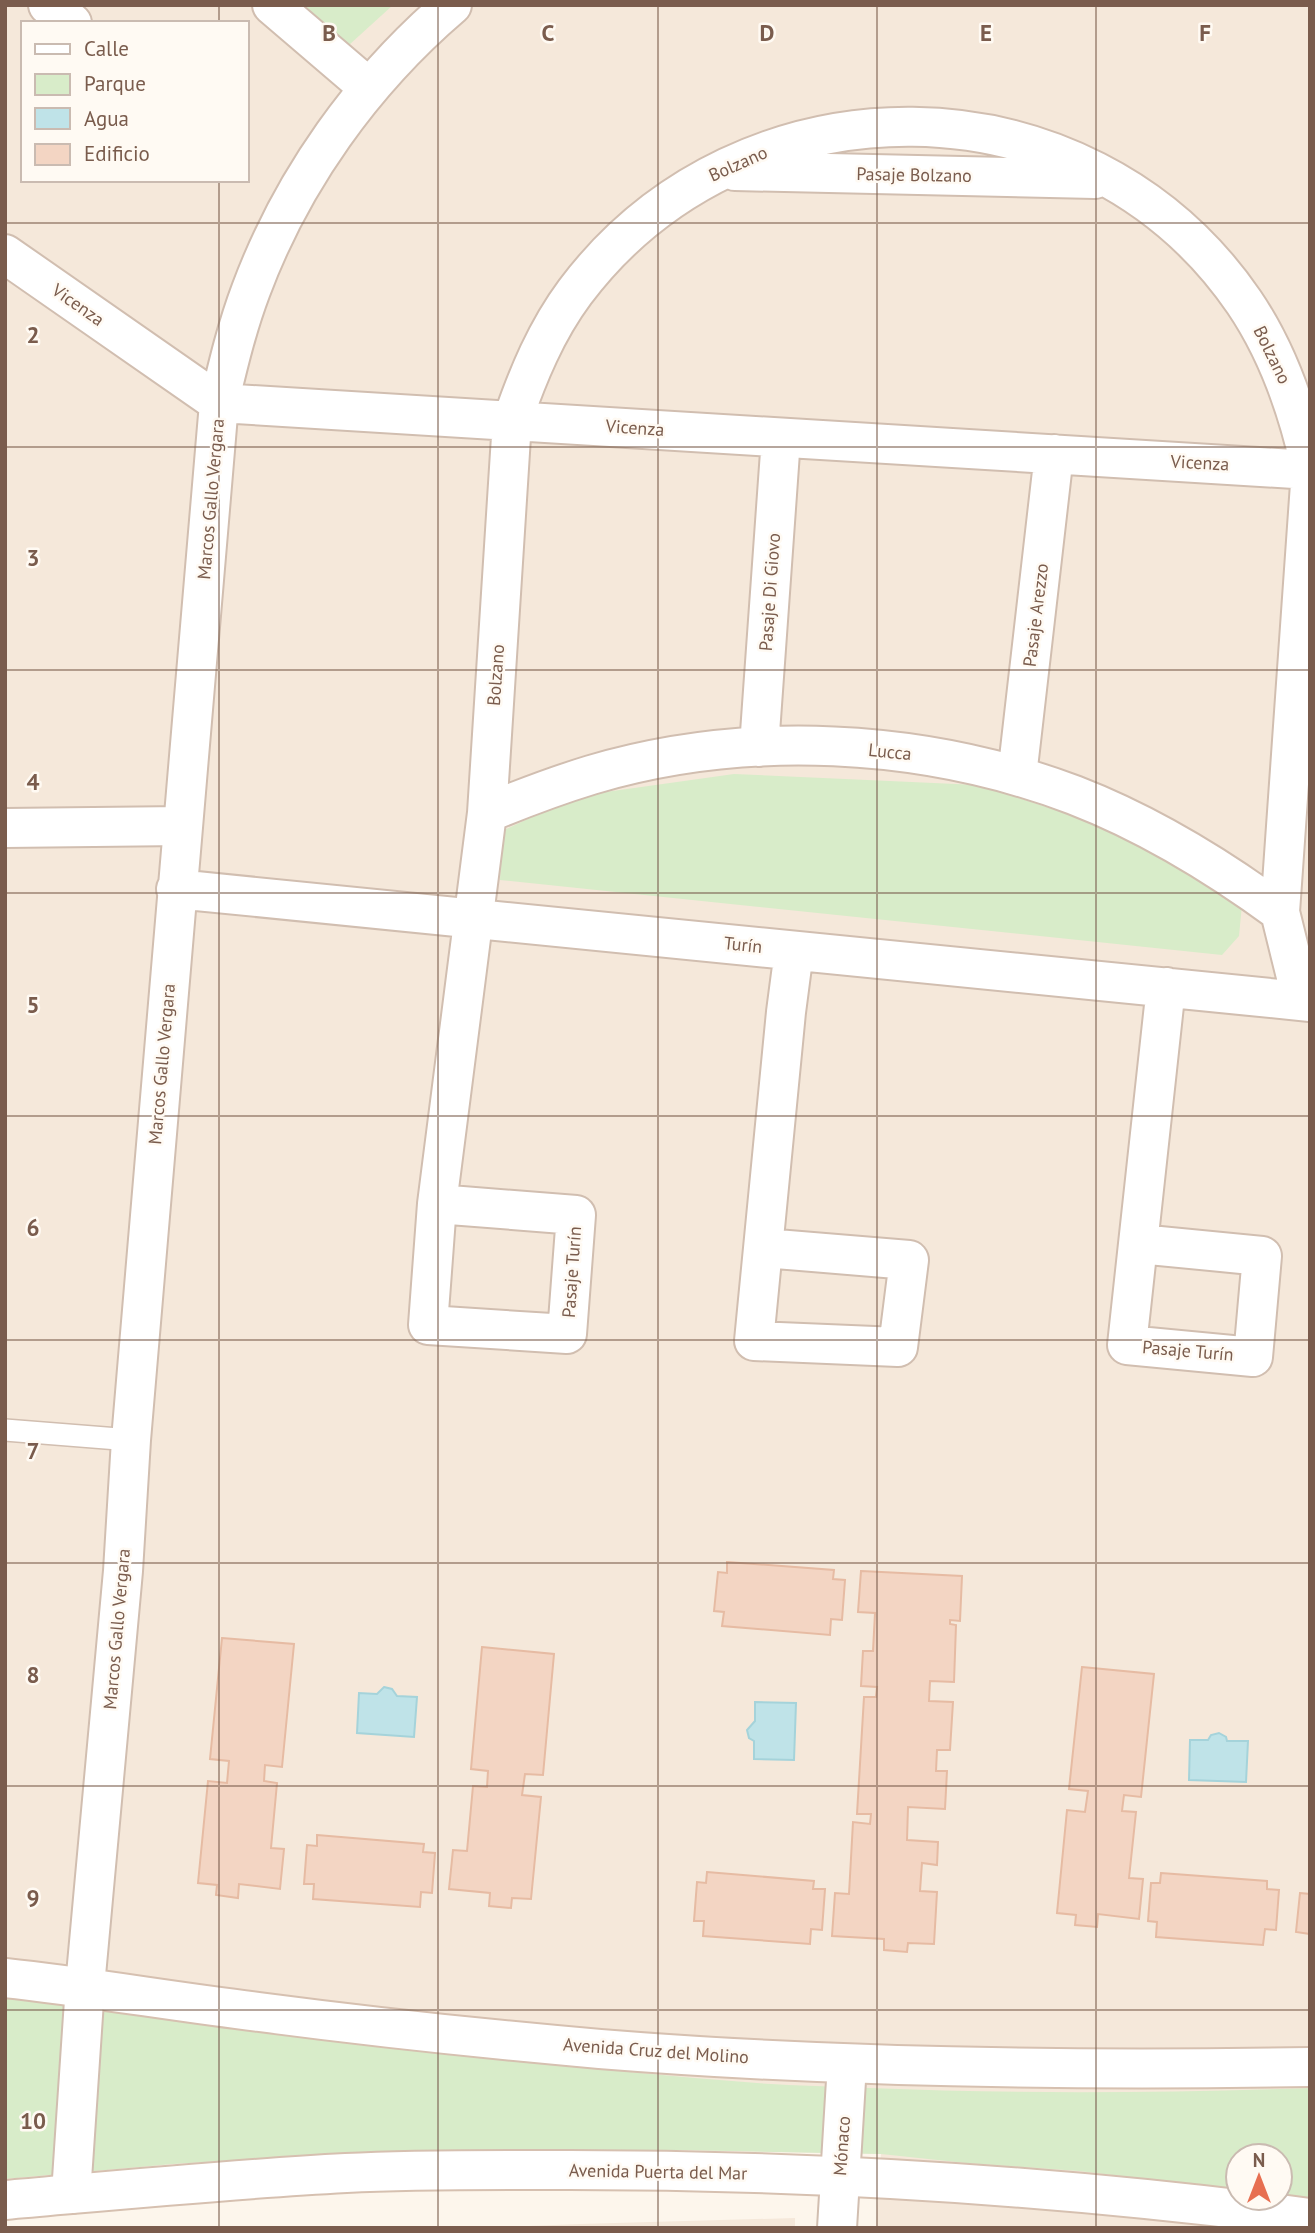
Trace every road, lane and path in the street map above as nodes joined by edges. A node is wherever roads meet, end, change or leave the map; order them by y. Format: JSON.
{"nodes":[{"id":1,"x":48,"y":5,"type":"edge"},
{"id":2,"x":100,"y":5,"type":"edge"},
{"id":3,"x":272,"y":5,"type":"edge"},
{"id":4,"x":452,"y":5,"type":"edge"},
{"id":5,"x":69,"y":21,"type":"edge"},
{"id":6,"x":87,"y":21,"type":"edge"},
{"id":7,"x":369,"y":88,"type":"junction"},
{"id":8,"x":5,"y":254,"type":"edge"},
{"id":9,"x":219,"y":403,"type":"junction"},
{"id":10,"x":512,"y":421,"type":"junction"},
{"id":11,"x":781,"y":438,"type":"junction"},
{"id":12,"x":1054,"y":454,"type":"junction"},
{"id":13,"x":1310,"y":468,"type":"edge"},
{"id":14,"x":1310,"y":484,"type":"edge"},
{"id":15,"x":759,"y":747,"type":"junction"},
{"id":16,"x":1017,"y":776,"type":"junction"},
{"id":17,"x":487,"y":813,"type":"junction"},
{"id":18,"x":182,"y":826,"type":"junction"},
{"id":19,"x":5,"y":828,"type":"edge"},
{"id":20,"x":176,"y":889,"type":"junction"},
{"id":21,"x":1280,"y":912,"type":"junction"},
{"id":22,"x":473,"y":918,"type":"junction"},
{"id":23,"x":794,"y":951,"type":"junction"},
{"id":24,"x":1166,"y":987,"type":"junction"},
{"id":25,"x":1306,"y":1001,"type":"edge"},
{"id":26,"x":438,"y":1204,"type":"junction"},
{"id":27,"x":1139,"y":1244,"type":"dead end"},
{"id":28,"x":764,"y":1248,"type":"dead end"},
{"id":29,"x":5,"y":1430,"type":"edge"},
{"id":30,"x":131,"y":1440,"type":"junction"},
{"id":31,"x":5,"y":1978,"type":"edge"},
{"id":32,"x":85,"y":1986,"type":"junction"},
{"id":33,"x":847,"y":2064,"type":"junction"},
{"id":34,"x":1310,"y":2067,"type":"edge"},
{"id":35,"x":840,"y":2177,"type":"junction"},
{"id":36,"x":71,"y":2194,"type":"junction"},
{"id":37,"x":5,"y":2200,"type":"edge"},
{"id":38,"x":1310,"y":2218,"type":"edge"},
{"id":39,"x":837,"y":2228,"type":"edge"}],
"edges":[{"from":1,"to":5,"type":"street"},
{"from":2,"to":6,"type":"street"},
{"from":3,"to":7,"type":"street"},
{"from":4,"to":7,"type":"street","name":"Marcos Gallo Vergara"},
{"from":7,"to":9,"type":"street","name":"Marcos Gallo Vergara"},
{"from":8,"to":9,"type":"street","name":"Vicenza"},
{"from":9,"to":10,"type":"street","name":"Vicenza"},
{"from":9,"to":18,"type":"street","name":"Marcos Gallo Vergara"},
{"from":10,"to":11,"type":"street","name":"Vicenza"},
{"from":10,"to":13,"type":"street","name":"Bolzano"},
{"from":10,"to":17,"type":"street","name":"Bolzano"},
{"from":11,"to":12,"type":"street","name":"Vicenza"},
{"from":11,"to":15,"type":"street","name":"Pasaje Di Giovo"},
{"from":12,"to":13,"type":"street","name":"Vicenza"},
{"from":12,"to":16,"type":"street","name":"Pasaje Arezzo"},
{"from":14,"to":21,"type":"street"},
{"from":15,"to":16,"type":"street","name":"Lucca"},
{"from":15,"to":17,"type":"street","name":"Lucca"},
{"from":16,"to":21,"type":"street","name":"Lucca"},
{"from":17,"to":22,"type":"street"},
{"from":18,"to":19,"type":"street"},
{"from":18,"to":20,"type":"street","name":"Marcos Gallo Vergara"},
{"from":20,"to":22,"type":"street","name":"Turín"},
{"from":20,"to":30,"type":"street","name":"Marcos Gallo Vergara"},
{"from":21,"to":25,"type":"street"},
{"from":22,"to":23,"type":"street","name":"Turín"},
{"from":22,"to":26,"type":"street","name":"Pasaje Turín"},
{"from":23,"to":24,"type":"street","name":"Turín"},
{"from":23,"to":28,"type":"street"},
{"from":24,"to":25,"type":"street","name":"Turín"},
{"from":24,"to":27,"type":"street"},
{"from":26,"to":26,"type":"street","name":"Pasaje Turín"},
{"from":29,"to":30,"type":"lane"},
{"from":30,"to":32,"type":"street","name":"Marcos Gallo Vergara"},
{"from":31,"to":32,"type":"street","name":"Avenida Cruz del Molino"},
{"from":32,"to":33,"type":"street","name":"Avenida Cruz del Molino"},
{"from":32,"to":36,"type":"street","name":"Marcos Gallo Vergara"},
{"from":33,"to":34,"type":"street","name":"Avenida Cruz del Molino"},
{"from":33,"to":35,"type":"street","name":"Mónaco"},
{"from":35,"to":36,"type":"street","name":"Avenida Puerta del Mar"},
{"from":35,"to":38,"type":"street","name":"Avenida Puerta del Mar"},
{"from":35,"to":39,"type":"street","name":"Mónaco"},
{"from":36,"to":37,"type":"street","name":"Avenida Puerta del Mar"}]}
